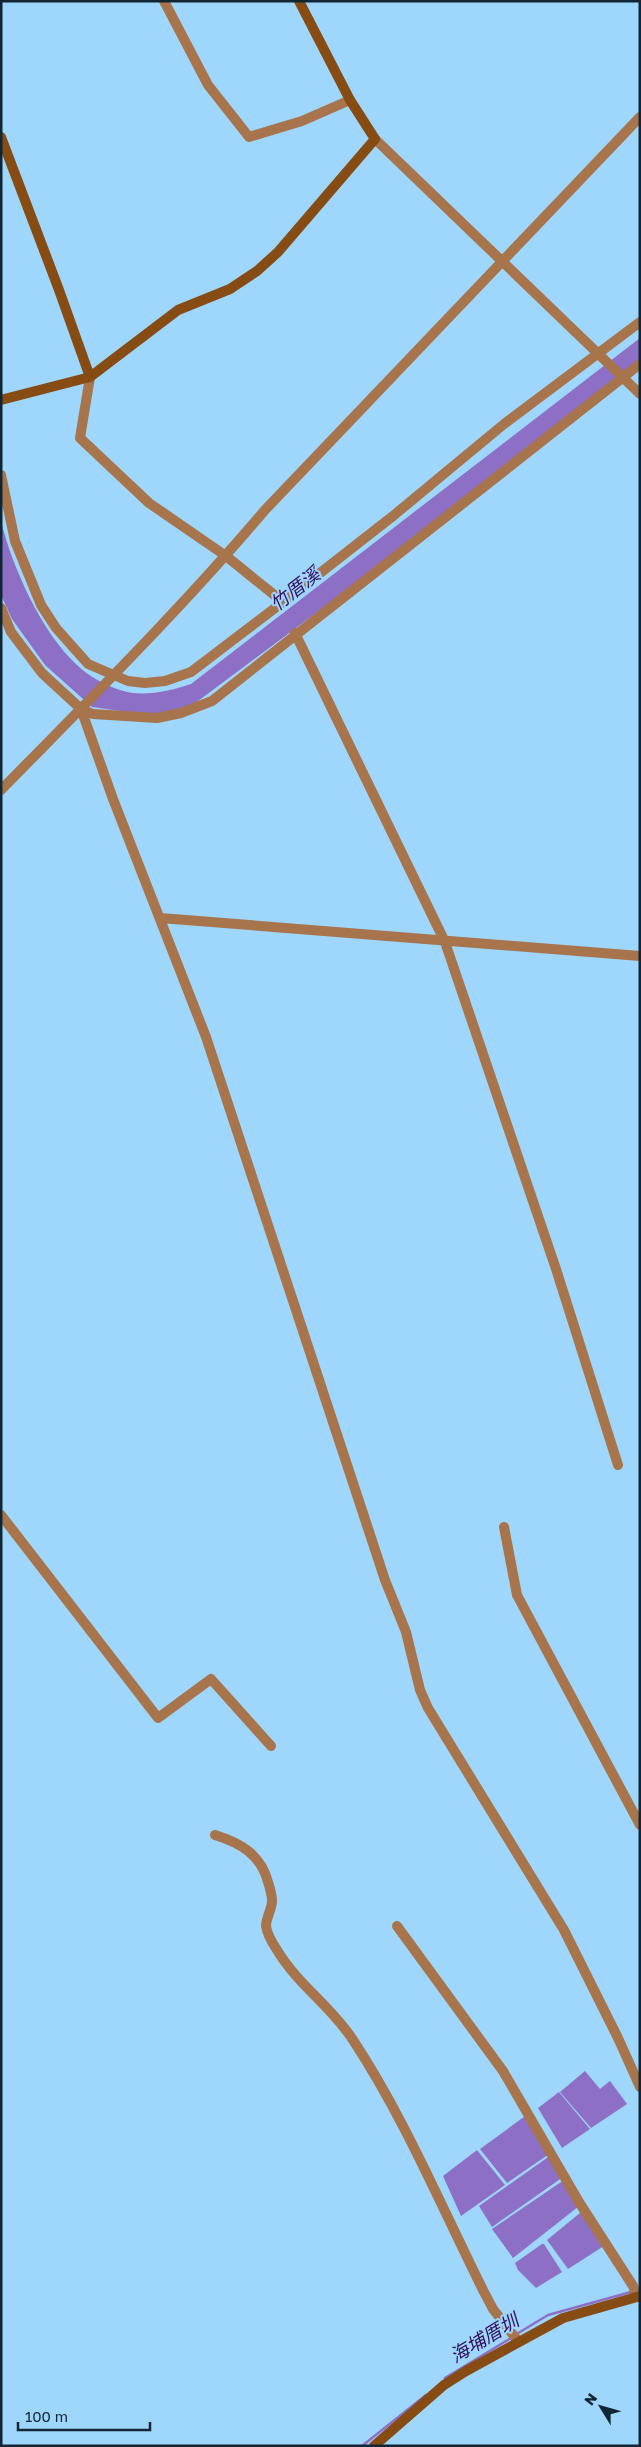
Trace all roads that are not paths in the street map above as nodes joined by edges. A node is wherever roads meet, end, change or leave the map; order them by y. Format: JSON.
{"nodes":[{"id":1,"x":164,"y":1,"type":"edge"},
{"id":2,"x":298,"y":1,"type":"edge"},
{"id":3,"x":350,"y":100,"type":"junction"},
{"id":4,"x":640,"y":117,"type":"edge"},
{"id":5,"x":1,"y":137,"type":"edge"},
{"id":6,"x":375,"y":138,"type":"junction"},
{"id":7,"x":503,"y":260,"type":"junction"},
{"id":8,"x":640,"y":322,"type":"edge"},
{"id":9,"x":596,"y":353,"type":"junction"},
{"id":10,"x":640,"y":364,"type":"edge"},
{"id":11,"x":90,"y":377,"type":"junction"},
{"id":12,"x":623,"y":378,"type":"junction"},
{"id":13,"x":640,"y":394,"type":"edge"},
{"id":14,"x":1,"y":400,"type":"edge"},
{"id":15,"x":1,"y":475,"type":"edge"},
{"id":16,"x":226,"y":556,"type":"junction"},
{"id":17,"x":283,"y":602,"type":"junction"},
{"id":18,"x":1,"y":608,"type":"edge"},
{"id":19,"x":295,"y":633,"type":"junction"},
{"id":20,"x":113,"y":676,"type":"junction"},
{"id":21,"x":81,"y":709,"type":"junction"},
{"id":22,"x":1,"y":790,"type":"edge"},
{"id":23,"x":160,"y":918,"type":"junction"},
{"id":24,"x":445,"y":942,"type":"junction"},
{"id":25,"x":640,"y":956,"type":"edge"},
{"id":26,"x":618,"y":1465,"type":"dead end"},
{"id":27,"x":1,"y":1515,"type":"edge"},
{"id":28,"x":504,"y":1527,"type":"dead end"},
{"id":29,"x":272,"y":1746,"type":"dead end"},
{"id":30,"x":640,"y":1825,"type":"edge"},
{"id":31,"x":215,"y":1835,"type":"dead end"},
{"id":32,"x":397,"y":1926,"type":"dead end"},
{"id":33,"x":640,"y":2087,"type":"edge"},
{"id":34,"x":638,"y":2296,"type":"edge"},
{"id":35,"x":518,"y":2341,"type":"junction"},
{"id":36,"x":374,"y":2446,"type":"edge"}],
"edges":[{"from":1,"to":3,"type":"street"},
{"from":2,"to":3,"type":"street"},
{"from":3,"to":6,"type":"street"},
{"from":4,"to":7,"type":"street"},
{"from":5,"to":11,"type":"street"},
{"from":6,"to":7,"type":"street"},
{"from":6,"to":11,"type":"street"},
{"from":7,"to":9,"type":"street"},
{"from":7,"to":16,"type":"street"},
{"from":8,"to":9,"type":"street"},
{"from":9,"to":12,"type":"street"},
{"from":9,"to":17,"type":"street"},
{"from":10,"to":12,"type":"street"},
{"from":11,"to":14,"type":"street"},
{"from":11,"to":16,"type":"street"},
{"from":12,"to":13,"type":"street"},
{"from":12,"to":19,"type":"street"},
{"from":15,"to":20,"type":"street"},
{"from":16,"to":17,"type":"street"},
{"from":16,"to":20,"type":"street"},
{"from":17,"to":20,"type":"street"},
{"from":18,"to":21,"type":"street"},
{"from":19,"to":21,"type":"street"},
{"from":19,"to":24,"type":"street"},
{"from":20,"to":21,"type":"street"},
{"from":21,"to":22,"type":"street"},
{"from":21,"to":23,"type":"street"},
{"from":23,"to":24,"type":"street"},
{"from":23,"to":33,"type":"street"},
{"from":24,"to":25,"type":"street"},
{"from":24,"to":26,"type":"street"},
{"from":27,"to":29,"type":"street"},
{"from":28,"to":30,"type":"street"},
{"from":31,"to":35,"type":"street"},
{"from":32,"to":34,"type":"street"},
{"from":34,"to":35,"type":"street"},
{"from":35,"to":36,"type":"street"}]}
